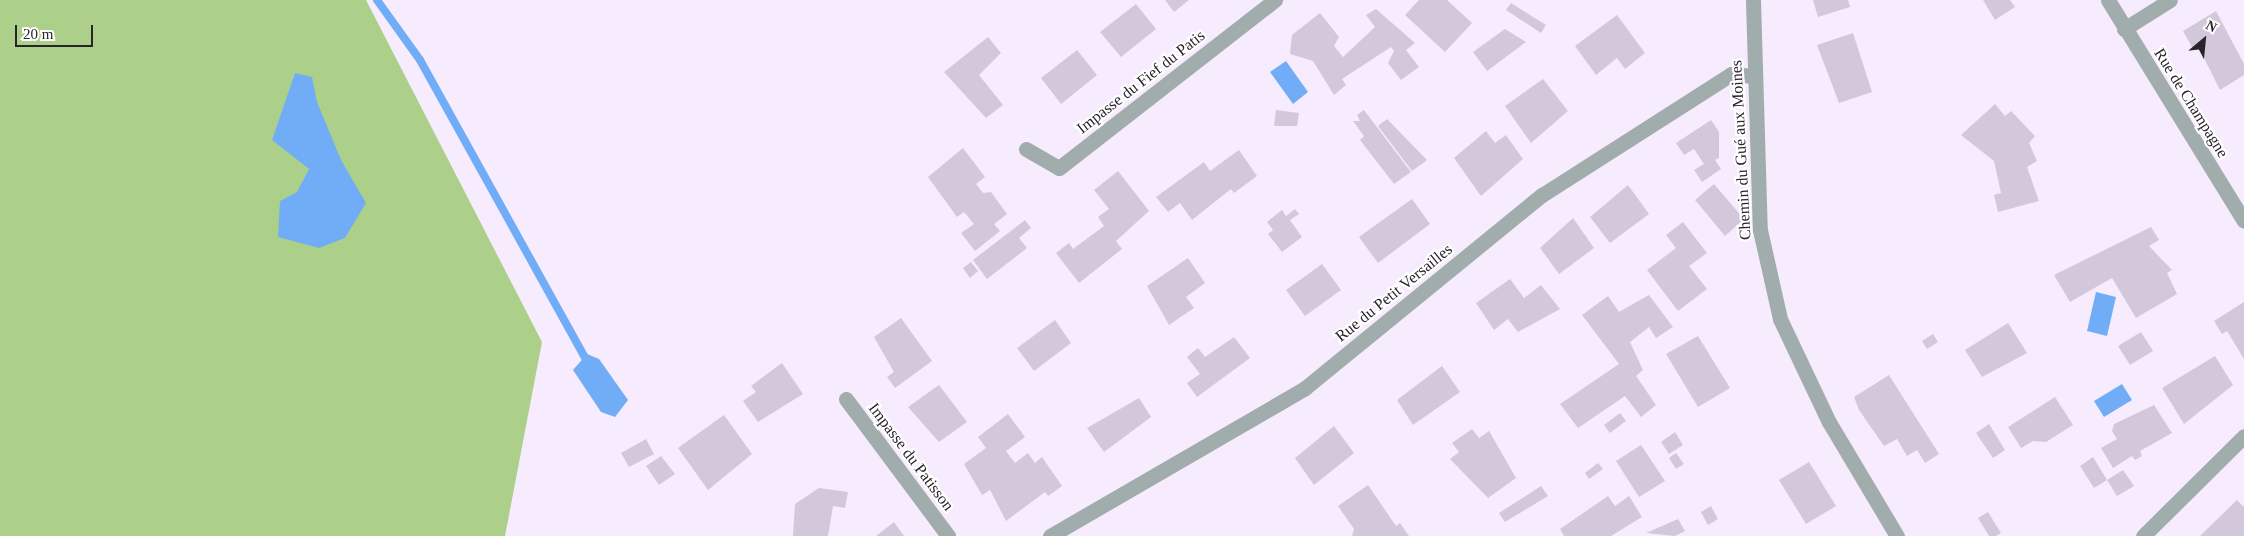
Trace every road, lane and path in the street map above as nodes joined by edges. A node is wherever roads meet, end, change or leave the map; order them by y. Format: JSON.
{"nodes":[{"id":1,"x":1275,"y":0,"type":"edge"},
{"id":2,"x":1753,"y":0,"type":"edge"},
{"id":3,"x":2108,"y":0,"type":"edge"},
{"id":4,"x":2170,"y":0,"type":"edge"},
{"id":5,"x":2124,"y":29,"type":"junction"},
{"id":6,"x":1754,"y":76,"type":"junction"},
{"id":7,"x":1026,"y":149,"type":"dead end"},
{"id":8,"x":2244,"y":221,"type":"edge"},
{"id":9,"x":846,"y":399,"type":"dead end"},
{"id":10,"x":2244,"y":436,"type":"edge"},
{"id":11,"x":948,"y":536,"type":"edge"},
{"id":12,"x":1050,"y":536,"type":"edge"},
{"id":13,"x":1897,"y":536,"type":"edge"},
{"id":14,"x":2143,"y":536,"type":"edge"}],
"edges":[{"from":1,"to":7,"type":"street","name":"Impasse du Fief du Patis"},
{"from":2,"to":6,"type":"street","name":"Chemin du Gué aux Moines"},
{"from":3,"to":5,"type":"street","name":"Rue de Champagne"},
{"from":4,"to":5,"type":"street"},
{"from":5,"to":8,"type":"street","name":"Rue de Champagne"},
{"from":6,"to":12,"type":"street","name":"Rue du Petit Versailles"},
{"from":6,"to":13,"type":"street","name":"Chemin du Gué aux Moines"},
{"from":9,"to":11,"type":"street","name":"Impasse du Patisson"},
{"from":10,"to":14,"type":"street"}]}
